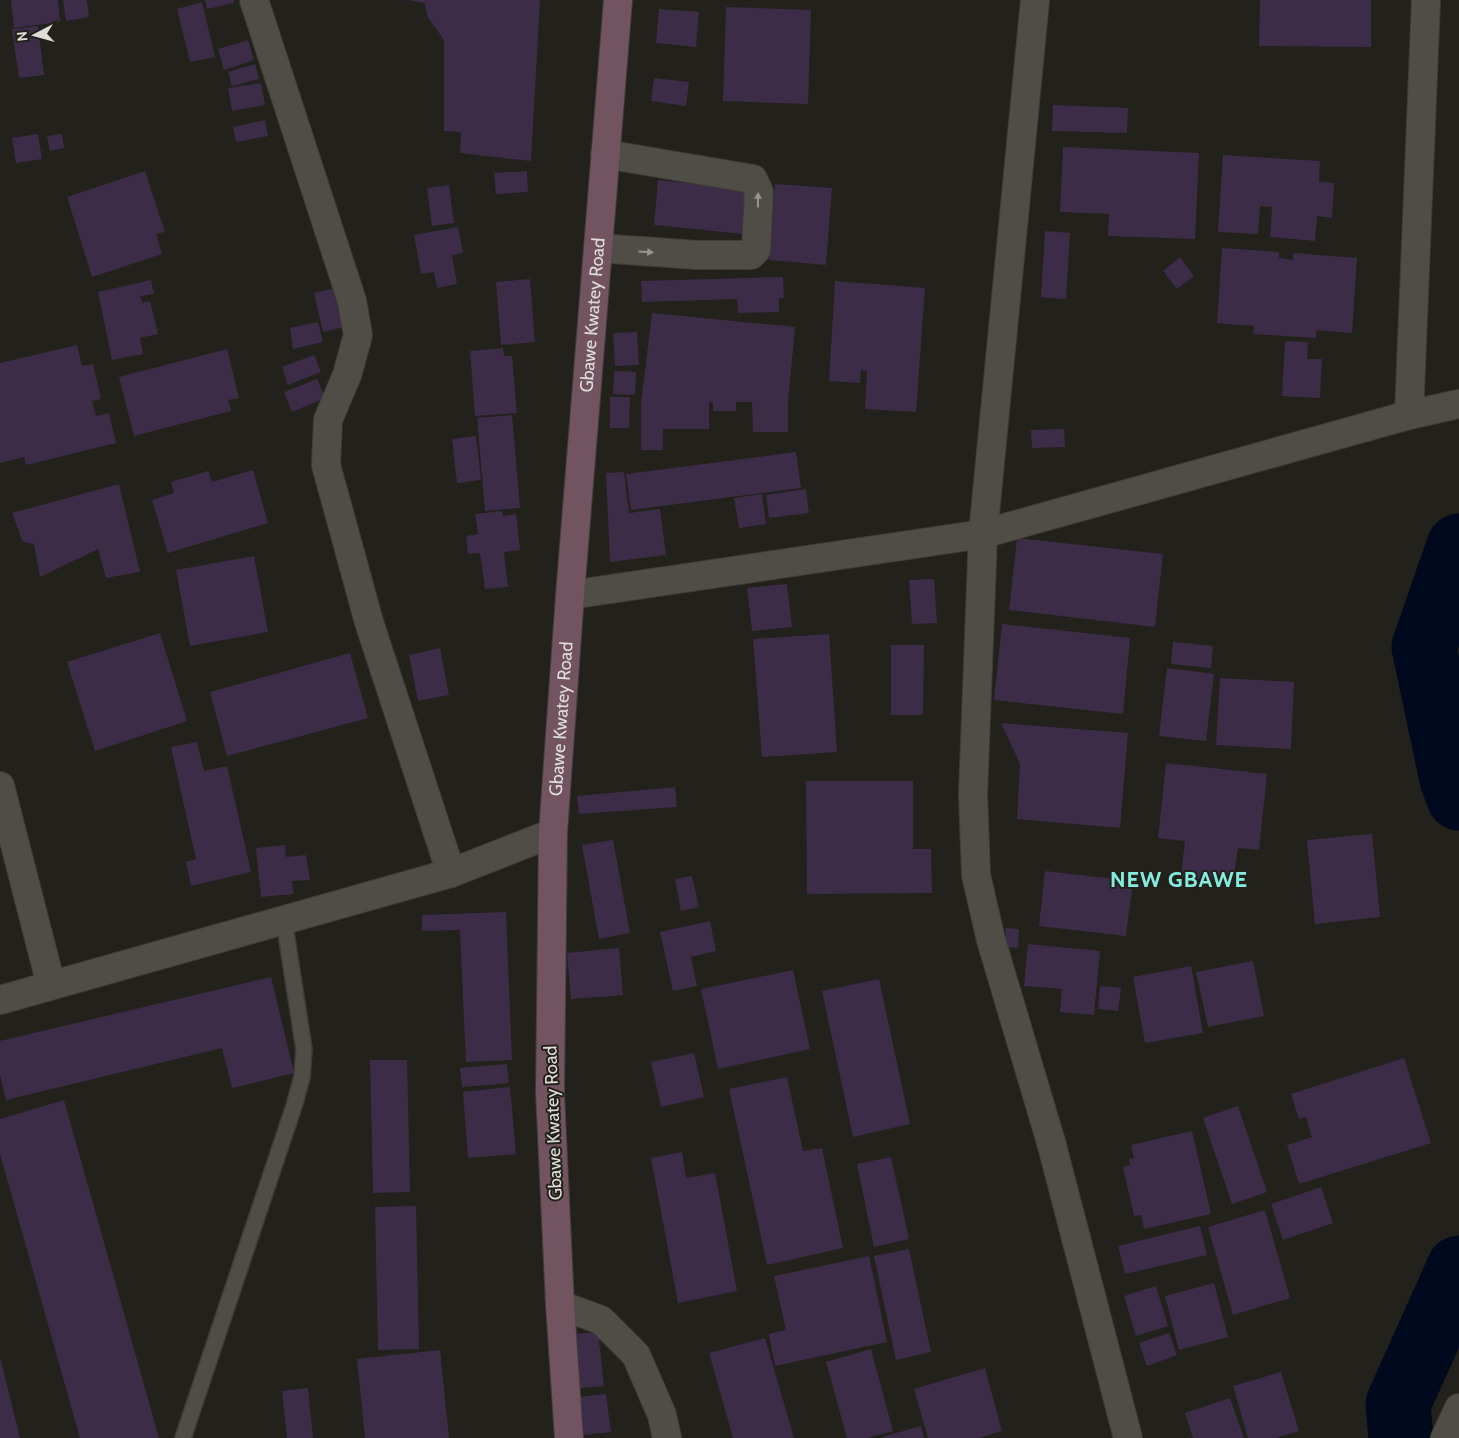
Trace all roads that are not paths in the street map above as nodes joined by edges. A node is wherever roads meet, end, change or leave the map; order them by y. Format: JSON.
{"nodes":[{"id":1,"x":254,"y":0,"type":"edge"},
{"id":2,"x":618,"y":0,"type":"edge"},
{"id":3,"x":1035,"y":0,"type":"edge"},
{"id":4,"x":1426,"y":0,"type":"edge"},
{"id":5,"x":605,"y":154,"type":"junction"},
{"id":6,"x":598,"y":248,"type":"junction"},
{"id":7,"x":1459,"y":404,"type":"edge"},
{"id":8,"x":1409,"y":415,"type":"junction"},
{"id":9,"x":983,"y":534,"type":"junction"},
{"id":10,"x":570,"y":595,"type":"junction"},
{"id":11,"x":0,"y":786,"type":"edge"},
{"id":12,"x":553,"y":833,"type":"junction"},
{"id":13,"x":451,"y":872,"type":"junction"},
{"id":14,"x":284,"y":920,"type":"junction"},
{"id":15,"x":51,"y":985,"type":"junction"},
{"id":16,"x":0,"y":1000,"type":"edge"},
{"id":17,"x":560,"y":1305,"type":"junction"},
{"id":18,"x":1459,"y":1408,"type":"edge"},
{"id":19,"x":183,"y":1438,"type":"edge"},
{"id":20,"x":569,"y":1438,"type":"edge"},
{"id":21,"x":668,"y":1438,"type":"edge"},
{"id":22,"x":1128,"y":1438,"type":"edge"},
{"id":23,"x":1445,"y":1438,"type":"edge"}],
"edges":[{"from":1,"to":13,"type":"street"},
{"from":2,"to":5,"type":"street","name":"Gbawe Kwatey Road"},
{"from":3,"to":9,"type":"street"},
{"from":4,"to":8,"type":"street"},
{"from":5,"to":6,"type":"street","name":"Gbawe Kwatey Road"},
{"from":6,"to":5,"type":"street","one_way":true},
{"from":6,"to":10,"type":"street","name":"Gbawe Kwatey Road"},
{"from":7,"to":8,"type":"street"},
{"from":8,"to":9,"type":"street"},
{"from":9,"to":10,"type":"street"},
{"from":9,"to":22,"type":"street"},
{"from":10,"to":12,"type":"street","name":"Gbawe Kwatey Road"},
{"from":11,"to":15,"type":"street"},
{"from":12,"to":13,"type":"street"},
{"from":12,"to":17,"type":"street","name":"Gbawe Kwatey Road"},
{"from":13,"to":14,"type":"street"},
{"from":14,"to":15,"type":"street"},
{"from":14,"to":19,"type":"lane"},
{"from":15,"to":16,"type":"street"},
{"from":17,"to":20,"type":"street","name":"Gbawe Kwatey Road"},
{"from":17,"to":21,"type":"street"},
{"from":18,"to":23,"type":"street"}]}
